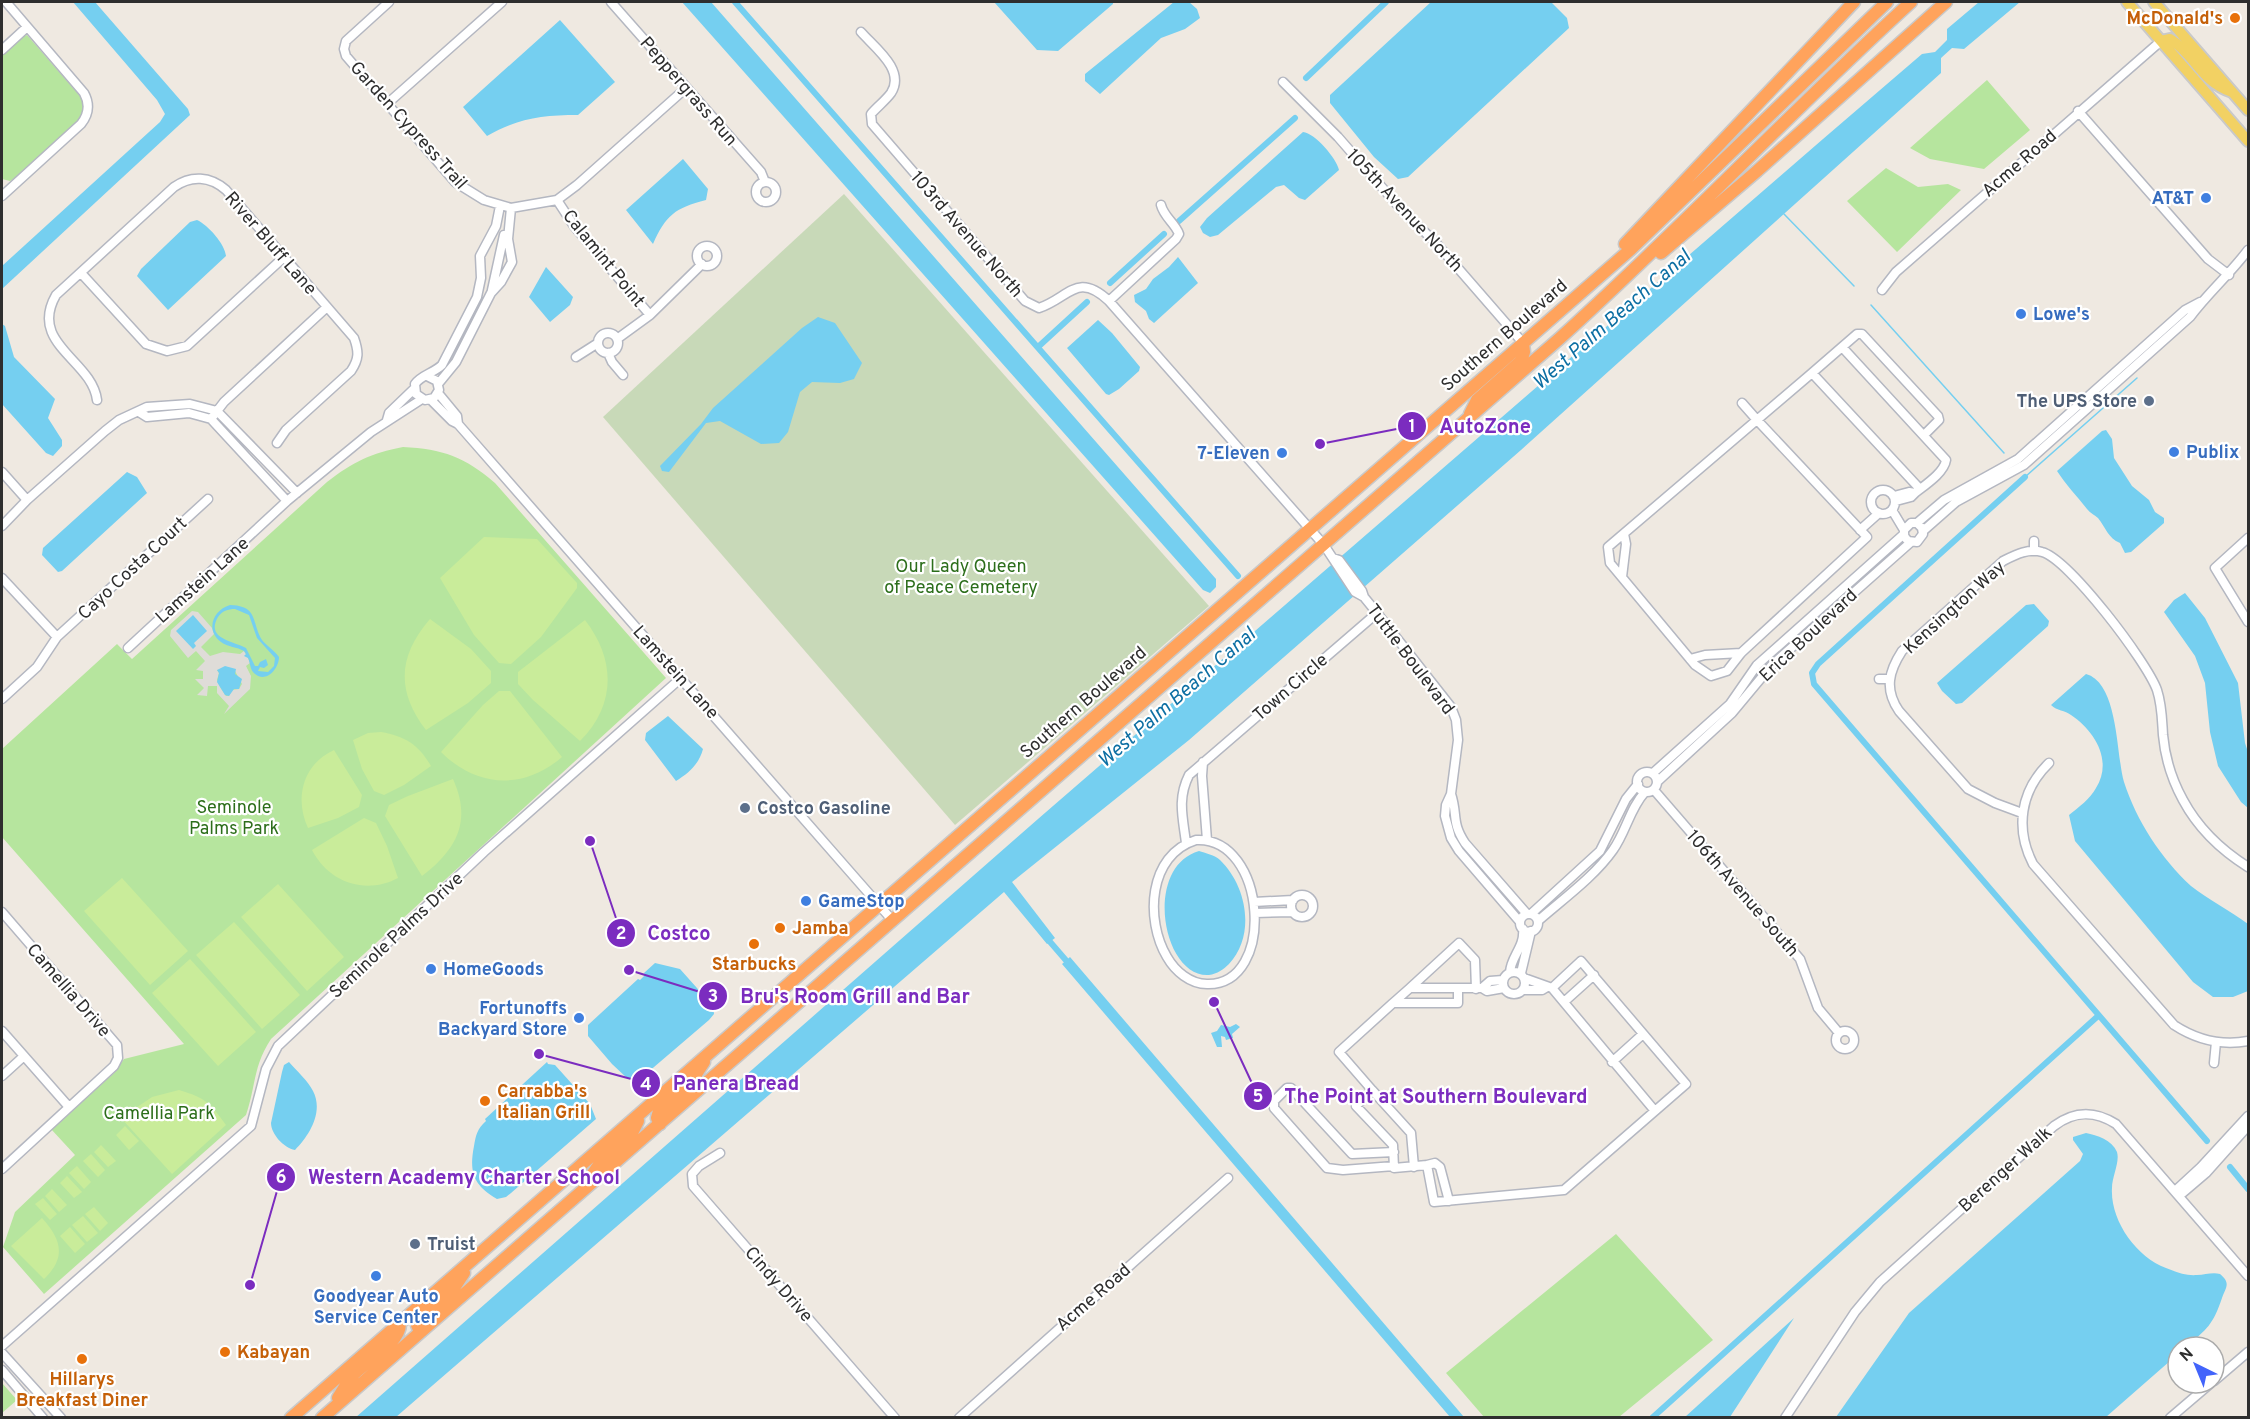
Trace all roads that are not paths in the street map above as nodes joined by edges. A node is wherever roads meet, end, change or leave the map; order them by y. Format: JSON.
{"nodes":[{"id":1,"x":6,"y":2,"type":"edge"},
{"id":2,"x":390,"y":2,"type":"edge"},
{"id":3,"x":502,"y":2,"type":"edge"},
{"id":4,"x":611,"y":2,"type":"edge"},
{"id":5,"x":1854,"y":2,"type":"edge"},
{"id":6,"x":1887,"y":2,"type":"edge"},
{"id":7,"x":1911,"y":2,"type":"edge"},
{"id":8,"x":1946,"y":2,"type":"edge"},
{"id":9,"x":2127,"y":2,"type":"edge"},
{"id":10,"x":2154,"y":2,"type":"edge"},
{"id":11,"x":27,"y":27,"type":"junction"},
{"id":12,"x":861,"y":32,"type":"dead end"},
{"id":13,"x":2161,"y":41,"type":"junction"},
{"id":14,"x":2,"y":50,"type":"edge"},
{"id":15,"x":1283,"y":82,"type":"dead end"},
{"id":16,"x":686,"y":88,"type":"junction"},
{"id":17,"x":2232,"y":92,"type":"junction"},
{"id":18,"x":388,"y":103,"type":"junction"},
{"id":19,"x":2248,"y":110,"type":"edge"},
{"id":20,"x":2078,"y":111,"type":"junction"},
{"id":21,"x":2248,"y":141,"type":"edge"},
{"id":22,"x":765,"y":182,"type":"dead end"},
{"id":23,"x":4,"y":190,"type":"edge"},
{"id":24,"x":557,"y":200,"type":"junction"},
{"id":25,"x":1161,"y":205,"type":"dead end"},
{"id":26,"x":500,"y":206,"type":"junction"},
{"id":27,"x":511,"y":208,"type":"junction"},
{"id":28,"x":507,"y":227,"type":"junction"},
{"id":29,"x":487,"y":242,"type":"junction"},
{"id":30,"x":502,"y":250,"type":"junction"},
{"id":31,"x":2248,"y":250,"type":"edge"},
{"id":32,"x":512,"y":255,"type":"junction"},
{"id":33,"x":283,"y":258,"type":"junction"},
{"id":34,"x":702,"y":264,"type":"dead end"},
{"id":35,"x":81,"y":273,"type":"junction"},
{"id":36,"x":2229,"y":275,"type":"junction"},
{"id":37,"x":1882,"y":290,"type":"dead end"},
{"id":38,"x":491,"y":293,"type":"junction"},
{"id":39,"x":1610,"y":293,"type":"junction"},
{"id":40,"x":1109,"y":300,"type":"junction"},
{"id":41,"x":1568,"y":303,"type":"junction"},
{"id":42,"x":327,"y":307,"type":"junction"},
{"id":43,"x":650,"y":315,"type":"junction"},
{"id":44,"x":617,"y":339,"type":"junction"},
{"id":45,"x":598,"y":343,"type":"junction"},
{"id":46,"x":1523,"y":343,"type":"junction"},
{"id":47,"x":1842,"y":347,"type":"junction"},
{"id":48,"x":608,"y":353,"type":"junction"},
{"id":49,"x":576,"y":357,"type":"dead end"},
{"id":50,"x":1812,"y":373,"type":"junction"},
{"id":51,"x":623,"y":375,"type":"dead end"},
{"id":52,"x":427,"y":376,"type":"junction"},
{"id":53,"x":415,"y":388,"type":"junction"},
{"id":54,"x":432,"y":394,"type":"junction"},
{"id":55,"x":97,"y":400,"type":"dead end"},
{"id":56,"x":1742,"y":403,"type":"dead end"},
{"id":57,"x":181,"y":409,"type":"junction"},
{"id":58,"x":217,"y":411,"type":"junction"},
{"id":59,"x":211,"y":419,"type":"junction"},
{"id":60,"x":387,"y":420,"type":"junction"},
{"id":61,"x":1467,"y":420,"type":"junction"},
{"id":62,"x":1757,"y":420,"type":"junction"},
{"id":63,"x":236,"y":430,"type":"junction"},
{"id":64,"x":1923,"y":435,"type":"junction"},
{"id":65,"x":228,"y":437,"type":"junction"},
{"id":66,"x":277,"y":443,"type":"dead end"},
{"id":67,"x":250,"y":445,"type":"junction"},
{"id":68,"x":242,"y":453,"type":"junction"},
{"id":69,"x":2,"y":472,"type":"edge"},
{"id":70,"x":1917,"y":491,"type":"junction"},
{"id":71,"x":297,"y":493,"type":"junction"},
{"id":72,"x":208,"y":499,"type":"dead end"},
{"id":73,"x":1895,"y":499,"type":"junction"},
{"id":74,"x":27,"y":500,"type":"junction"},
{"id":75,"x":287,"y":501,"type":"junction"},
{"id":76,"x":1893,"y":511,"type":"junction"},
{"id":77,"x":1879,"y":513,"type":"junction"},
{"id":78,"x":2,"y":526,"type":"edge"},
{"id":79,"x":1309,"y":528,"type":"junction"},
{"id":80,"x":1911,"y":528,"type":"junction"},
{"id":81,"x":1860,"y":530,"type":"junction"},
{"id":82,"x":1624,"y":534,"type":"junction"},
{"id":83,"x":2248,"y":538,"type":"edge"},
{"id":84,"x":1911,"y":542,"type":"junction"},
{"id":85,"x":1324,"y":545,"type":"junction"},
{"id":86,"x":1622,"y":577,"type":"junction"},
{"id":87,"x":2,"y":578,"type":"edge"},
{"id":88,"x":1377,"y":613,"type":"junction"},
{"id":89,"x":2248,"y":622,"type":"edge"},
{"id":90,"x":57,"y":638,"type":"junction"},
{"id":91,"x":128,"y":648,"type":"dead end"},
{"id":92,"x":1741,"y":653,"type":"junction"},
{"id":93,"x":1690,"y":659,"type":"junction"},
{"id":94,"x":681,"y":678,"type":"junction"},
{"id":95,"x":2,"y":699,"type":"edge"},
{"id":96,"x":1203,"y":762,"type":"junction"},
{"id":97,"x":2049,"y":763,"type":"dead end"},
{"id":98,"x":1638,"y":784,"type":"junction"},
{"id":99,"x":1652,"y":784,"type":"junction"},
{"id":100,"x":1451,"y":794,"type":"junction"},
{"id":101,"x":2022,"y":813,"type":"junction"},
{"id":102,"x":1207,"y":840,"type":"junction"},
{"id":103,"x":1186,"y":843,"type":"junction"},
{"id":104,"x":2248,"y":867,"type":"edge"},
{"id":105,"x":1254,"y":902,"type":"junction"},
{"id":106,"x":879,"y":904,"type":"junction"},
{"id":107,"x":2,"y":912,"type":"edge"},
{"id":108,"x":1259,"y":913,"type":"junction"},
{"id":109,"x":1532,"y":916,"type":"junction"},
{"id":110,"x":893,"y":921,"type":"junction"},
{"id":111,"x":1525,"y":928,"type":"junction"},
{"id":112,"x":1510,"y":972,"type":"junction"},
{"id":113,"x":1594,"y":975,"type":"junction"},
{"id":114,"x":1522,"y":976,"type":"junction"},
{"id":115,"x":1504,"y":984,"type":"junction"},
{"id":116,"x":1550,"y":987,"type":"junction"},
{"id":117,"x":1410,"y":988,"type":"junction"},
{"id":118,"x":1479,"y":988,"type":"junction"},
{"id":119,"x":1458,"y":989,"type":"junction"},
{"id":120,"x":1523,"y":990,"type":"junction"},
{"id":121,"x":1564,"y":1002,"type":"junction"},
{"id":122,"x":1393,"y":1003,"type":"junction"},
{"id":123,"x":2,"y":1031,"type":"edge"},
{"id":124,"x":1839,"y":1033,"type":"dead end"},
{"id":125,"x":1643,"y":1034,"type":"junction"},
{"id":126,"x":2248,"y":1041,"type":"edge"},
{"id":127,"x":2216,"y":1042,"type":"junction"},
{"id":128,"x":713,"y":1049,"type":"junction"},
{"id":129,"x":24,"y":1056,"type":"junction"},
{"id":130,"x":1612,"y":1062,"type":"junction"},
{"id":131,"x":2214,"y":1063,"type":"dead end"},
{"id":132,"x":2,"y":1076,"type":"edge"},
{"id":133,"x":1372,"y":1090,"type":"junction"},
{"id":134,"x":69,"y":1107,"type":"junction"},
{"id":135,"x":1655,"y":1111,"type":"junction"},
{"id":136,"x":636,"y":1116,"type":"junction"},
{"id":137,"x":2248,"y":1116,"type":"edge"},
{"id":138,"x":660,"y":1124,"type":"junction"},
{"id":139,"x":2248,"y":1126,"type":"edge"},
{"id":140,"x":1394,"y":1152,"type":"junction"},
{"id":141,"x":720,"y":1153,"type":"dead end"},
{"id":142,"x":1352,"y":1154,"type":"junction"},
{"id":143,"x":1427,"y":1165,"type":"junction"},
{"id":144,"x":1394,"y":1166,"type":"junction"},
{"id":145,"x":1414,"y":1167,"type":"junction"},
{"id":146,"x":2,"y":1169,"type":"edge"},
{"id":147,"x":1352,"y":1170,"type":"junction"},
{"id":148,"x":1228,"y":1178,"type":"dead end"},
{"id":149,"x":581,"y":1192,"type":"junction"},
{"id":150,"x":2177,"y":1193,"type":"junction"},
{"id":151,"x":1449,"y":1201,"type":"junction"},
{"id":152,"x":475,"y":1257,"type":"junction"},
{"id":153,"x":2248,"y":1276,"type":"edge"},
{"id":154,"x":400,"y":1323,"type":"junction"},
{"id":155,"x":420,"y":1332,"type":"junction"},
{"id":156,"x":2,"y":1346,"type":"edge"},
{"id":157,"x":2248,"y":1352,"type":"edge"},
{"id":158,"x":2,"y":1353,"type":"edge"},
{"id":159,"x":2,"y":1370,"type":"edge"},
{"id":160,"x":2226,"y":1371,"type":"edge"},
{"id":161,"x":2197,"y":1395,"type":"edge"},
{"id":162,"x":325,"y":1414,"type":"edge"},
{"id":163,"x":44,"y":1418,"type":"edge"},
{"id":164,"x":61,"y":1418,"type":"edge"},
{"id":165,"x":291,"y":1418,"type":"edge"},
{"id":166,"x":895,"y":1418,"type":"edge"},
{"id":167,"x":959,"y":1418,"type":"edge"},
{"id":168,"x":1785,"y":1418,"type":"edge"},
{"id":169,"x":2170,"y":1418,"type":"edge"}],
"edges":[{"from":1,"to":11,"type":"street"},
{"from":2,"to":18,"type":"street","name":"Garden Cypress Trail"},
{"from":3,"to":18,"type":"street"},
{"from":4,"to":16,"type":"street","name":"Peppergrass Run"},
{"from":5,"to":41,"type":"highway"},
{"from":6,"to":41,"type":"highway","name":"Southern Boulevard"},
{"from":7,"to":39,"type":"highway"},
{"from":8,"to":39,"type":"highway"},
{"from":9,"to":13,"type":"main road"},
{"from":10,"to":17,"type":"main road"},
{"from":11,"to":14,"type":"street"},
{"from":11,"to":23,"type":"street"},
{"from":12,"to":40,"type":"street","name":"103rd Avenue North"},
{"from":13,"to":17,"type":"main road"},
{"from":13,"to":20,"type":"street","name":"Acme Road"},
{"from":13,"to":21,"type":"main road"},
{"from":15,"to":46,"type":"street","name":"105th Avenue North"},
{"from":16,"to":22,"type":"street","name":"Peppergrass Run"},
{"from":16,"to":24,"type":"street","name":"Garden Cypress Trail"},
{"from":17,"to":19,"type":"main road"},
{"from":18,"to":26,"type":"street","name":"Garden Cypress Trail"},
{"from":20,"to":36,"type":"street"},
{"from":20,"to":37,"type":"street","name":"Acme Road"},
{"from":24,"to":27,"type":"street","name":"Garden Cypress Trail"},
{"from":24,"to":43,"type":"street","name":"Calamint Point"},
{"from":25,"to":40,"type":"street"},
{"from":26,"to":27,"type":"street","name":"Garden Cypress Trail"},
{"from":26,"to":29,"type":"street","name":"Lamstein Lane"},
{"from":27,"to":28,"type":"street"},
{"from":28,"to":30,"type":"street"},
{"from":28,"to":32,"type":"street"},
{"from":29,"to":30,"type":"street"},
{"from":29,"to":52,"type":"street","name":"Lamstein Lane"},
{"from":30,"to":32,"type":"street"},
{"from":30,"to":38,"type":"street"},
{"from":31,"to":36,"type":"street","name":"Erica Boulevard"},
{"from":32,"to":38,"type":"street"},
{"from":33,"to":35,"type":"street"},
{"from":33,"to":35,"type":"street","name":"River Bluff Lane"},
{"from":33,"to":42,"type":"street","name":"River Bluff Lane"},
{"from":34,"to":43,"type":"street"},
{"from":35,"to":55,"type":"street","name":"River Bluff Lane"},
{"from":36,"to":80,"type":"street","name":"Erica Boulevard"},
{"from":38,"to":54,"type":"street"},
{"from":39,"to":61,"type":"highway"},
{"from":40,"to":79,"type":"street","name":"103rd Avenue North"},
{"from":41,"to":46,"type":"highway","name":"Southern Boulevard"},
{"from":42,"to":58,"type":"street"},
{"from":42,"to":66,"type":"street","name":"River Bluff Lane"},
{"from":43,"to":44,"type":"street"},
{"from":44,"to":45,"type":"street"},
{"from":44,"to":48,"type":"street"},
{"from":45,"to":48,"type":"street"},
{"from":45,"to":49,"type":"street"},
{"from":46,"to":61,"type":"highway"},
{"from":46,"to":79,"type":"highway","name":"Southern Boulevard"},
{"from":47,"to":50,"type":"street"},
{"from":47,"to":64,"type":"street"},
{"from":47,"to":64,"type":"street"},
{"from":48,"to":51,"type":"street"},
{"from":50,"to":62,"type":"street"},
{"from":50,"to":70,"type":"street"},
{"from":52,"to":53,"type":"street","name":"Lamstein Lane"},
{"from":52,"to":54,"type":"street"},
{"from":53,"to":54,"type":"street"},
{"from":53,"to":60,"type":"street","name":"Lamstein Lane"},
{"from":54,"to":60,"type":"street","name":"Lamstein Lane"},
{"from":54,"to":94,"type":"street","name":"Lamstein Lane"},
{"from":56,"to":62,"type":"street"},
{"from":57,"to":58,"type":"street"},
{"from":57,"to":59,"type":"street"},
{"from":57,"to":74,"type":"street"},
{"from":58,"to":59,"type":"street"},
{"from":58,"to":63,"type":"street"},
{"from":59,"to":65,"type":"street"},
{"from":60,"to":71,"type":"street","name":"Lamstein Lane"},
{"from":61,"to":85,"type":"highway"},
{"from":62,"to":81,"type":"street"},
{"from":62,"to":82,"type":"street"},
{"from":63,"to":65,"type":"street"},
{"from":63,"to":67,"type":"street"},
{"from":64,"to":70,"type":"street"},
{"from":65,"to":68,"type":"street"},
{"from":67,"to":68,"type":"street"},
{"from":67,"to":71,"type":"street"},
{"from":68,"to":75,"type":"street"},
{"from":69,"to":74,"type":"street"},
{"from":70,"to":73,"type":"street"},
{"from":71,"to":75,"type":"street","name":"Lamstein Lane"},
{"from":72,"to":90,"type":"street","name":"Cayo Costa Court"},
{"from":73,"to":76,"type":"street"},
{"from":73,"to":77,"type":"street"},
{"from":74,"to":78,"type":"street"},
{"from":75,"to":91,"type":"street","name":"Lamstein Lane"},
{"from":76,"to":77,"type":"street"},
{"from":76,"to":80,"type":"street"},
{"from":77,"to":81,"type":"street"},
{"from":79,"to":85,"type":"street","name":"103rd Avenue North"},
{"from":79,"to":106,"type":"highway","name":"Southern Boulevard"},
{"from":80,"to":84,"type":"street"},
{"from":80,"to":84,"type":"street","name":"Erica Boulevard"},
{"from":80,"to":99,"type":"street","name":"Erica Boulevard"},
{"from":81,"to":92,"type":"street"},
{"from":82,"to":86,"type":"street"},
{"from":82,"to":86,"type":"street"},
{"from":83,"to":89,"type":"street"},
{"from":84,"to":99,"type":"street","name":"Erica Boulevard"},
{"from":85,"to":88,"type":"street","name":"Tuttle Boulevard"},
{"from":85,"to":110,"type":"highway"},
{"from":86,"to":93,"type":"street"},
{"from":87,"to":90,"type":"street"},
{"from":88,"to":96,"type":"street","name":"Town Circle"},
{"from":88,"to":100,"type":"street","name":"Tuttle Boulevard"},
{"from":90,"to":95,"type":"street","name":"Cayo Costa Court"},
{"from":92,"to":93,"type":"street"},
{"from":92,"to":93,"type":"street"},
{"from":94,"to":106,"type":"street","name":"Lamstein Lane"},
{"from":94,"to":156,"type":"street","name":"Seminole Palms Drive"},
{"from":96,"to":102,"type":"street"},
{"from":96,"to":103,"type":"street","name":"Town Circle"},
{"from":97,"to":101,"type":"street"},
{"from":98,"to":99,"type":"street","name":"106th Avenue South"},
{"from":98,"to":99,"type":"street"},
{"from":98,"to":109,"type":"street"},
{"from":99,"to":109,"type":"street","name":"Erica Boulevard"},
{"from":99,"to":124,"type":"street","name":"106th Avenue South"},
{"from":100,"to":109,"type":"street","name":"Tuttle Boulevard"},
{"from":100,"to":111,"type":"street","name":"Tuttle Boulevard"},
{"from":101,"to":104,"type":"street","name":"Kensington Way"},
{"from":101,"to":127,"type":"street"},
{"from":102,"to":103,"type":"street"},
{"from":102,"to":105,"type":"street"},
{"from":103,"to":108,"type":"street"},
{"from":105,"to":108,"type":"street"},
{"from":105,"to":108,"type":"street"},
{"from":106,"to":110,"type":"street","name":"Lamstein Lane"},
{"from":106,"to":128,"type":"highway","name":"Southern Boulevard"},
{"from":107,"to":134,"type":"street","name":"Camellia Drive"},
{"from":109,"to":111,"type":"street"},
{"from":109,"to":111,"type":"street"},
{"from":110,"to":138,"type":"highway"},
{"from":111,"to":112,"type":"street"},
{"from":111,"to":114,"type":"street"},
{"from":112,"to":114,"type":"street"},
{"from":112,"to":115,"type":"street"},
{"from":113,"to":116,"type":"street"},
{"from":113,"to":121,"type":"street"},
{"from":113,"to":125,"type":"street"},
{"from":114,"to":116,"type":"street"},
{"from":114,"to":120,"type":"street"},
{"from":115,"to":118,"type":"street"},
{"from":115,"to":120,"type":"street"},
{"from":116,"to":120,"type":"street"},
{"from":116,"to":121,"type":"street"},
{"from":117,"to":118,"type":"street"},
{"from":117,"to":119,"type":"street"},
{"from":117,"to":122,"type":"street"},
{"from":118,"to":119,"type":"street"},
{"from":119,"to":122,"type":"street"},
{"from":121,"to":130,"type":"street"},
{"from":122,"to":133,"type":"street"},
{"from":123,"to":129,"type":"street"},
{"from":125,"to":130,"type":"street"},
{"from":125,"to":135,"type":"street"},
{"from":126,"to":127,"type":"street"},
{"from":127,"to":131,"type":"street"},
{"from":128,"to":136,"type":"highway","name":"Southern Boulevard"},
{"from":128,"to":138,"type":"highway"},
{"from":129,"to":132,"type":"street"},
{"from":129,"to":134,"type":"street"},
{"from":130,"to":135,"type":"street"},
{"from":133,"to":140,"type":"street"},
{"from":133,"to":145,"type":"street"},
{"from":134,"to":146,"type":"street","name":"Camellia Drive"},
{"from":135,"to":151,"type":"street"},
{"from":136,"to":149,"type":"highway"},
{"from":136,"to":152,"type":"highway","name":"Southern Boulevard"},
{"from":137,"to":150,"type":"street"},
{"from":138,"to":149,"type":"highway"},
{"from":139,"to":150,"type":"street"},
{"from":140,"to":142,"type":"street"},
{"from":140,"to":144,"type":"street"},
{"from":141,"to":166,"type":"street","name":"Cindy Drive"},
{"from":142,"to":147,"type":"street"},
{"from":142,"to":147,"type":"street"},
{"from":143,"to":145,"type":"street"},
{"from":143,"to":151,"type":"street"},
{"from":143,"to":151,"type":"street"},
{"from":144,"to":145,"type":"street"},
{"from":144,"to":147,"type":"street"},
{"from":148,"to":167,"type":"street","name":"Acme Road"},
{"from":149,"to":155,"type":"highway"},
{"from":150,"to":153,"type":"street","name":"Berenger Walk"},
{"from":150,"to":168,"type":"street","name":"Berenger Walk"},
{"from":152,"to":154,"type":"highway","name":"Southern Boulevard"},
{"from":152,"to":155,"type":"highway"},
{"from":154,"to":162,"type":"highway"},
{"from":154,"to":165,"type":"highway","name":"Southern Boulevard"},
{"from":155,"to":162,"type":"highway"},
{"from":157,"to":160,"type":"street"},
{"from":158,"to":164,"type":"street"},
{"from":159,"to":163,"type":"street"},
{"from":161,"to":169,"type":"street"}]}
